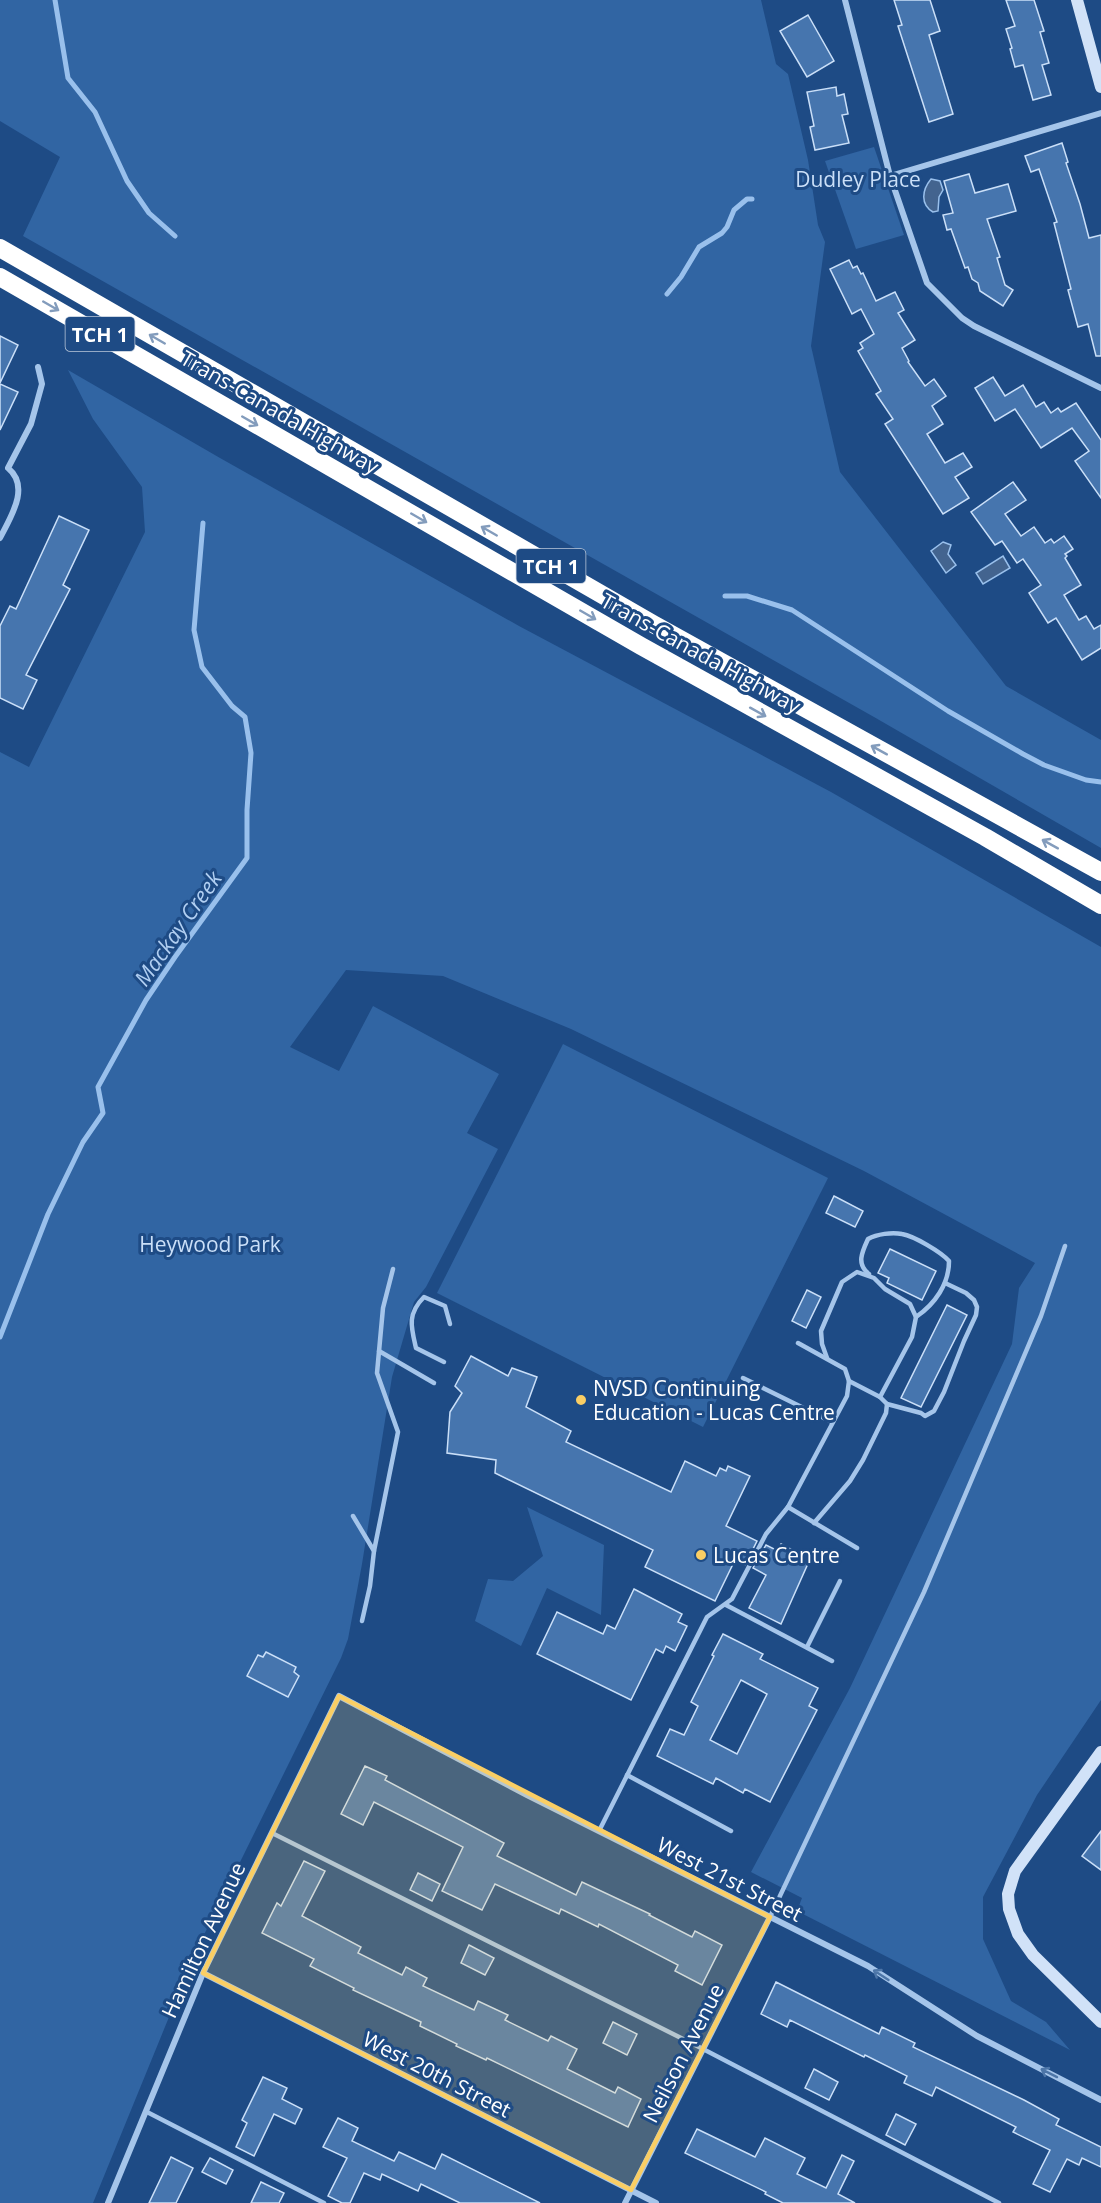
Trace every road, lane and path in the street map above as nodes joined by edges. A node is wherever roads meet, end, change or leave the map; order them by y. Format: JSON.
{"nodes":[{"id":1,"x":845,"y":0,"type":"edge"},
{"id":2,"x":1077,"y":0,"type":"edge"},
{"id":3,"x":1101,"y":87,"type":"edge"},
{"id":4,"x":1101,"y":113,"type":"edge"},
{"id":5,"x":890,"y":176,"type":"junction"},
{"id":6,"x":0,"y":248,"type":"edge"},
{"id":7,"x":0,"y":277,"type":"edge"},
{"id":8,"x":38,"y":367,"type":"dead end"},
{"id":9,"x":1101,"y":388,"type":"edge"},
{"id":10,"x":0,"y":464,"type":"edge"},
{"id":11,"x":8,"y":468,"type":"junction"},
{"id":12,"x":0,"y":538,"type":"edge"},
{"id":13,"x":1101,"y":872,"type":"edge"},
{"id":14,"x":1101,"y":905,"type":"edge"},
{"id":15,"x":1065,"y":1246,"type":"dead end"},
{"id":16,"x":393,"y":1269,"type":"dead end"},
{"id":17,"x":873,"y":1278,"type":"junction"},
{"id":18,"x":945,"y":1283,"type":"junction"},
{"id":19,"x":916,"y":1317,"type":"junction"},
{"id":20,"x":450,"y":1324,"type":"dead end"},
{"id":21,"x":798,"y":1343,"type":"dead end"},
{"id":22,"x":379,"y":1351,"type":"junction"},
{"id":23,"x":827,"y":1358,"type":"junction"},
{"id":24,"x":444,"y":1362,"type":"dead end"},
{"id":25,"x":743,"y":1378,"type":"dead end"},
{"id":26,"x":849,"y":1381,"type":"junction"},
{"id":27,"x":434,"y":1383,"type":"dead end"},
{"id":28,"x":880,"y":1397,"type":"junction"},
{"id":29,"x":887,"y":1404,"type":"junction"},
{"id":30,"x":832,"y":1422,"type":"junction"},
{"id":31,"x":788,"y":1507,"type":"junction"},
{"id":32,"x":353,"y":1516,"type":"dead end"},
{"id":33,"x":814,"y":1522,"type":"junction"},
{"id":34,"x":857,"y":1548,"type":"dead end"},
{"id":35,"x":374,"y":1551,"type":"junction"},
{"id":36,"x":840,"y":1581,"type":"dead end"},
{"id":37,"x":726,"y":1605,"type":"junction"},
{"id":38,"x":362,"y":1621,"type":"dead end"},
{"id":39,"x":807,"y":1647,"type":"junction"},
{"id":40,"x":832,"y":1661,"type":"dead end"},
{"id":41,"x":339,"y":1696,"type":"joint"},
{"id":42,"x":1101,"y":1752,"type":"edge"},
{"id":43,"x":627,"y":1775,"type":"junction"},
{"id":44,"x":599,"y":1831,"type":"junction"},
{"id":45,"x":731,"y":1831,"type":"dead end"},
{"id":46,"x":272,"y":1833,"type":"junction"},
{"id":47,"x":770,"y":1917,"type":"junction"},
{"id":48,"x":203,"y":1973,"type":"junction"},
{"id":49,"x":1101,"y":2022,"type":"edge"},
{"id":50,"x":703,"y":2049,"type":"junction"},
{"id":51,"x":1101,"y":2100,"type":"edge"},
{"id":52,"x":147,"y":2112,"type":"junction"},
{"id":53,"x":631,"y":2190,"type":"junction"},
{"id":54,"x":108,"y":2203,"type":"edge"},
{"id":55,"x":324,"y":2203,"type":"edge"},
{"id":56,"x":625,"y":2203,"type":"edge"},
{"id":57,"x":656,"y":2203,"type":"edge"},
{"id":58,"x":999,"y":2203,"type":"edge"}],
"edges":[{"from":1,"to":5,"type":"street"},
{"from":2,"to":3,"type":"street"},
{"from":4,"to":5,"type":"street"},
{"from":5,"to":9,"type":"street"},
{"from":13,"to":6,"type":"highway","name":"Trans-Canada Highway","number":"TCH 1","one_way":true},
{"from":7,"to":14,"type":"highway","name":"Trans-Canada Highway","number":"TCH 1","one_way":true},
{"from":8,"to":11,"type":"street"},
{"from":10,"to":11,"type":"street"},
{"from":11,"to":12,"type":"street"},
{"from":15,"to":47,"type":"lane"},
{"from":16,"to":22,"type":"lane"},
{"from":17,"to":18,"type":"lane"},
{"from":17,"to":19,"type":"lane"},
{"from":17,"to":23,"type":"lane"},
{"from":18,"to":19,"type":"lane"},
{"from":18,"to":29,"type":"lane"},
{"from":19,"to":28,"type":"lane"},
{"from":20,"to":24,"type":"lane"},
{"from":21,"to":23,"type":"lane"},
{"from":22,"to":27,"type":"lane"},
{"from":22,"to":35,"type":"lane"},
{"from":23,"to":26,"type":"lane"},
{"from":25,"to":30,"type":"lane"},
{"from":26,"to":28,"type":"lane"},
{"from":26,"to":30,"type":"lane"},
{"from":28,"to":29,"type":"lane"},
{"from":29,"to":33,"type":"lane"},
{"from":30,"to":31,"type":"lane"},
{"from":31,"to":33,"type":"lane"},
{"from":31,"to":37,"type":"lane"},
{"from":32,"to":35,"type":"lane"},
{"from":33,"to":34,"type":"lane"},
{"from":35,"to":38,"type":"lane"},
{"from":36,"to":39,"type":"lane"},
{"from":37,"to":39,"type":"lane"},
{"from":37,"to":43,"type":"lane"},
{"from":39,"to":40,"type":"lane"},
{"from":41,"to":44,"type":"street","name":"West 21st Street"},
{"from":41,"to":46,"type":"street","name":"Hamilton Avenue"},
{"from":42,"to":49,"type":"street"},
{"from":43,"to":44,"type":"lane"},
{"from":43,"to":45,"type":"lane"},
{"from":44,"to":47,"type":"street","name":"West 21st Street"},
{"from":46,"to":48,"type":"street","name":"Hamilton Avenue"},
{"from":46,"to":50,"type":"lane"},
{"from":47,"to":50,"type":"street","name":"Neilson Avenue"},
{"from":51,"to":47,"type":"street","name":"West 21st Street","one_way":true},
{"from":48,"to":52,"type":"street","name":"Hamilton Avenue"},
{"from":48,"to":53,"type":"street","name":"West 20th Street"},
{"from":50,"to":53,"type":"street","name":"Neilson Avenue"},
{"from":50,"to":58,"type":"lane"},
{"from":52,"to":54,"type":"street","name":"Hamilton Avenue"},
{"from":52,"to":55,"type":"lane"},
{"from":53,"to":56,"type":"street","name":"Neilson Avenue"},
{"from":53,"to":57,"type":"street","name":"West 20th Street"}]}
